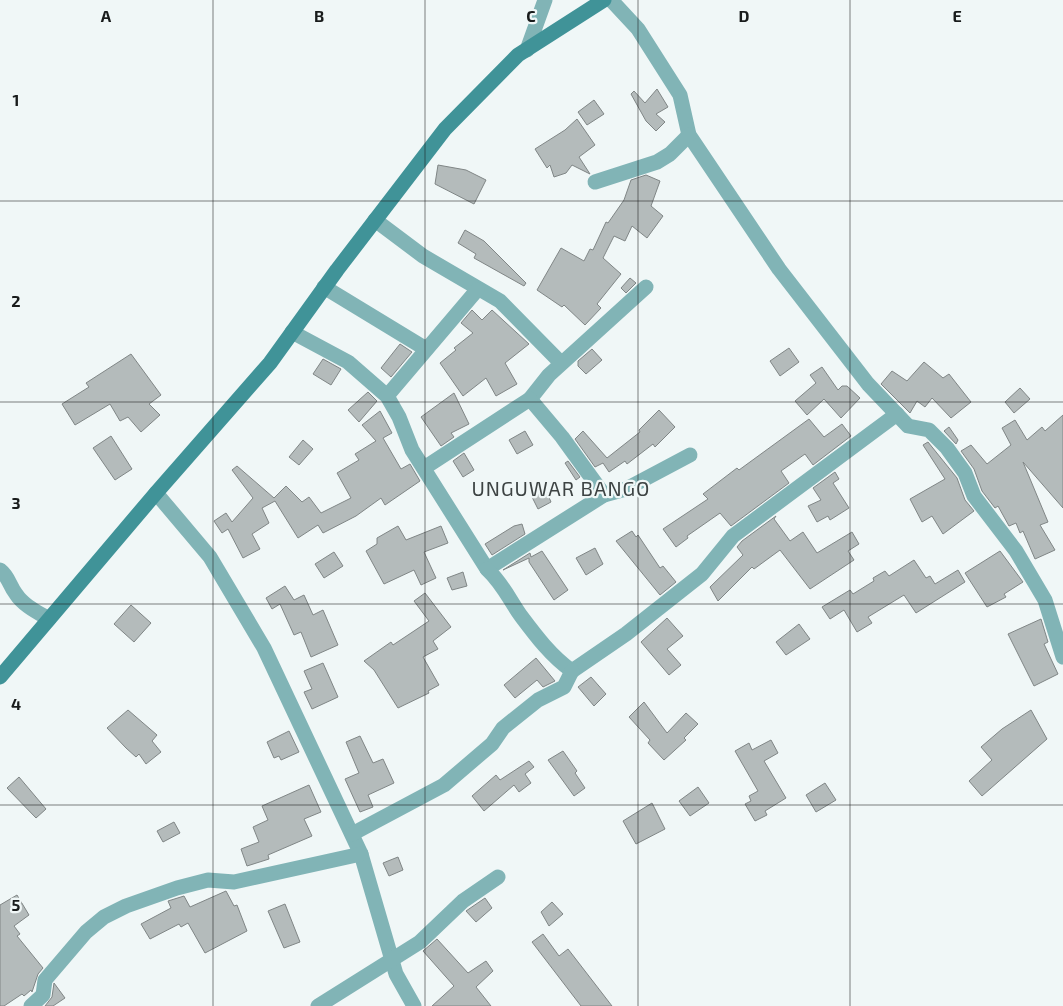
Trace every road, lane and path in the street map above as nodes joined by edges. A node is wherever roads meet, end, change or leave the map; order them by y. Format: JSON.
{"nodes":[{"id":1,"x":545,"y":0,"type":"edge"},
{"id":2,"x":604,"y":0,"type":"edge"},
{"id":3,"x":611,"y":0,"type":"edge"},
{"id":4,"x":527,"y":50,"type":"junction"},
{"id":5,"x":689,"y":135,"type":"junction"},
{"id":6,"x":595,"y":182,"type":"dead end"},
{"id":7,"x":375,"y":220,"type":"junction"},
{"id":8,"x":324,"y":287,"type":"junction"},
{"id":9,"x":646,"y":287,"type":"dead end"},
{"id":10,"x":477,"y":290,"type":"junction"},
{"id":11,"x":292,"y":332,"type":"junction"},
{"id":12,"x":426,"y":348,"type":"junction"},
{"id":13,"x":561,"y":363,"type":"junction"},
{"id":14,"x":387,"y":396,"type":"junction"},
{"id":15,"x":530,"y":399,"type":"junction"},
{"id":16,"x":897,"y":414,"type":"junction"},
{"id":17,"x":690,"y":456,"type":"dead end"},
{"id":18,"x":424,"y":468,"type":"junction"},
{"id":19,"x":156,"y":493,"type":"junction"},
{"id":20,"x":604,"y":495,"type":"junction"},
{"id":21,"x":487,"y":569,"type":"junction"},
{"id":22,"x":0,"y":570,"type":"edge"},
{"id":23,"x":48,"y":619,"type":"junction"},
{"id":24,"x":1063,"y":658,"type":"edge"},
{"id":25,"x":572,"y":671,"type":"junction"},
{"id":26,"x":0,"y":677,"type":"edge"},
{"id":27,"x":352,"y":834,"type":"junction"},
{"id":28,"x":361,"y":854,"type":"junction"},
{"id":29,"x":498,"y":877,"type":"dead end"},
{"id":30,"x":392,"y":960,"type":"junction"},
{"id":31,"x":31,"y":1006,"type":"edge"},
{"id":32,"x":318,"y":1006,"type":"edge"},
{"id":33,"x":414,"y":1006,"type":"edge"}],
"edges":[{"from":1,"to":4,"type":"street"},
{"from":2,"to":4,"type":"main road"},
{"from":3,"to":5,"type":"street"},
{"from":4,"to":7,"type":"main road"},
{"from":5,"to":6,"type":"street"},
{"from":5,"to":16,"type":"street"},
{"from":7,"to":8,"type":"main road"},
{"from":7,"to":10,"type":"street"},
{"from":8,"to":11,"type":"main road"},
{"from":8,"to":12,"type":"street"},
{"from":9,"to":13,"type":"street"},
{"from":10,"to":12,"type":"street"},
{"from":10,"to":13,"type":"street"},
{"from":11,"to":14,"type":"street"},
{"from":11,"to":19,"type":"main road"},
{"from":12,"to":14,"type":"street"},
{"from":13,"to":15,"type":"street"},
{"from":14,"to":18,"type":"street"},
{"from":15,"to":18,"type":"street"},
{"from":15,"to":20,"type":"street"},
{"from":16,"to":24,"type":"street"},
{"from":16,"to":25,"type":"street"},
{"from":17,"to":20,"type":"street"},
{"from":18,"to":21,"type":"street"},
{"from":19,"to":23,"type":"main road"},
{"from":19,"to":27,"type":"street"},
{"from":20,"to":21,"type":"street"},
{"from":21,"to":25,"type":"street"},
{"from":22,"to":23,"type":"street"},
{"from":23,"to":26,"type":"main road"},
{"from":25,"to":27,"type":"street"},
{"from":27,"to":28,"type":"street"},
{"from":28,"to":30,"type":"street"},
{"from":28,"to":31,"type":"street"},
{"from":29,"to":30,"type":"street"},
{"from":30,"to":32,"type":"street"},
{"from":30,"to":33,"type":"street"}]}
